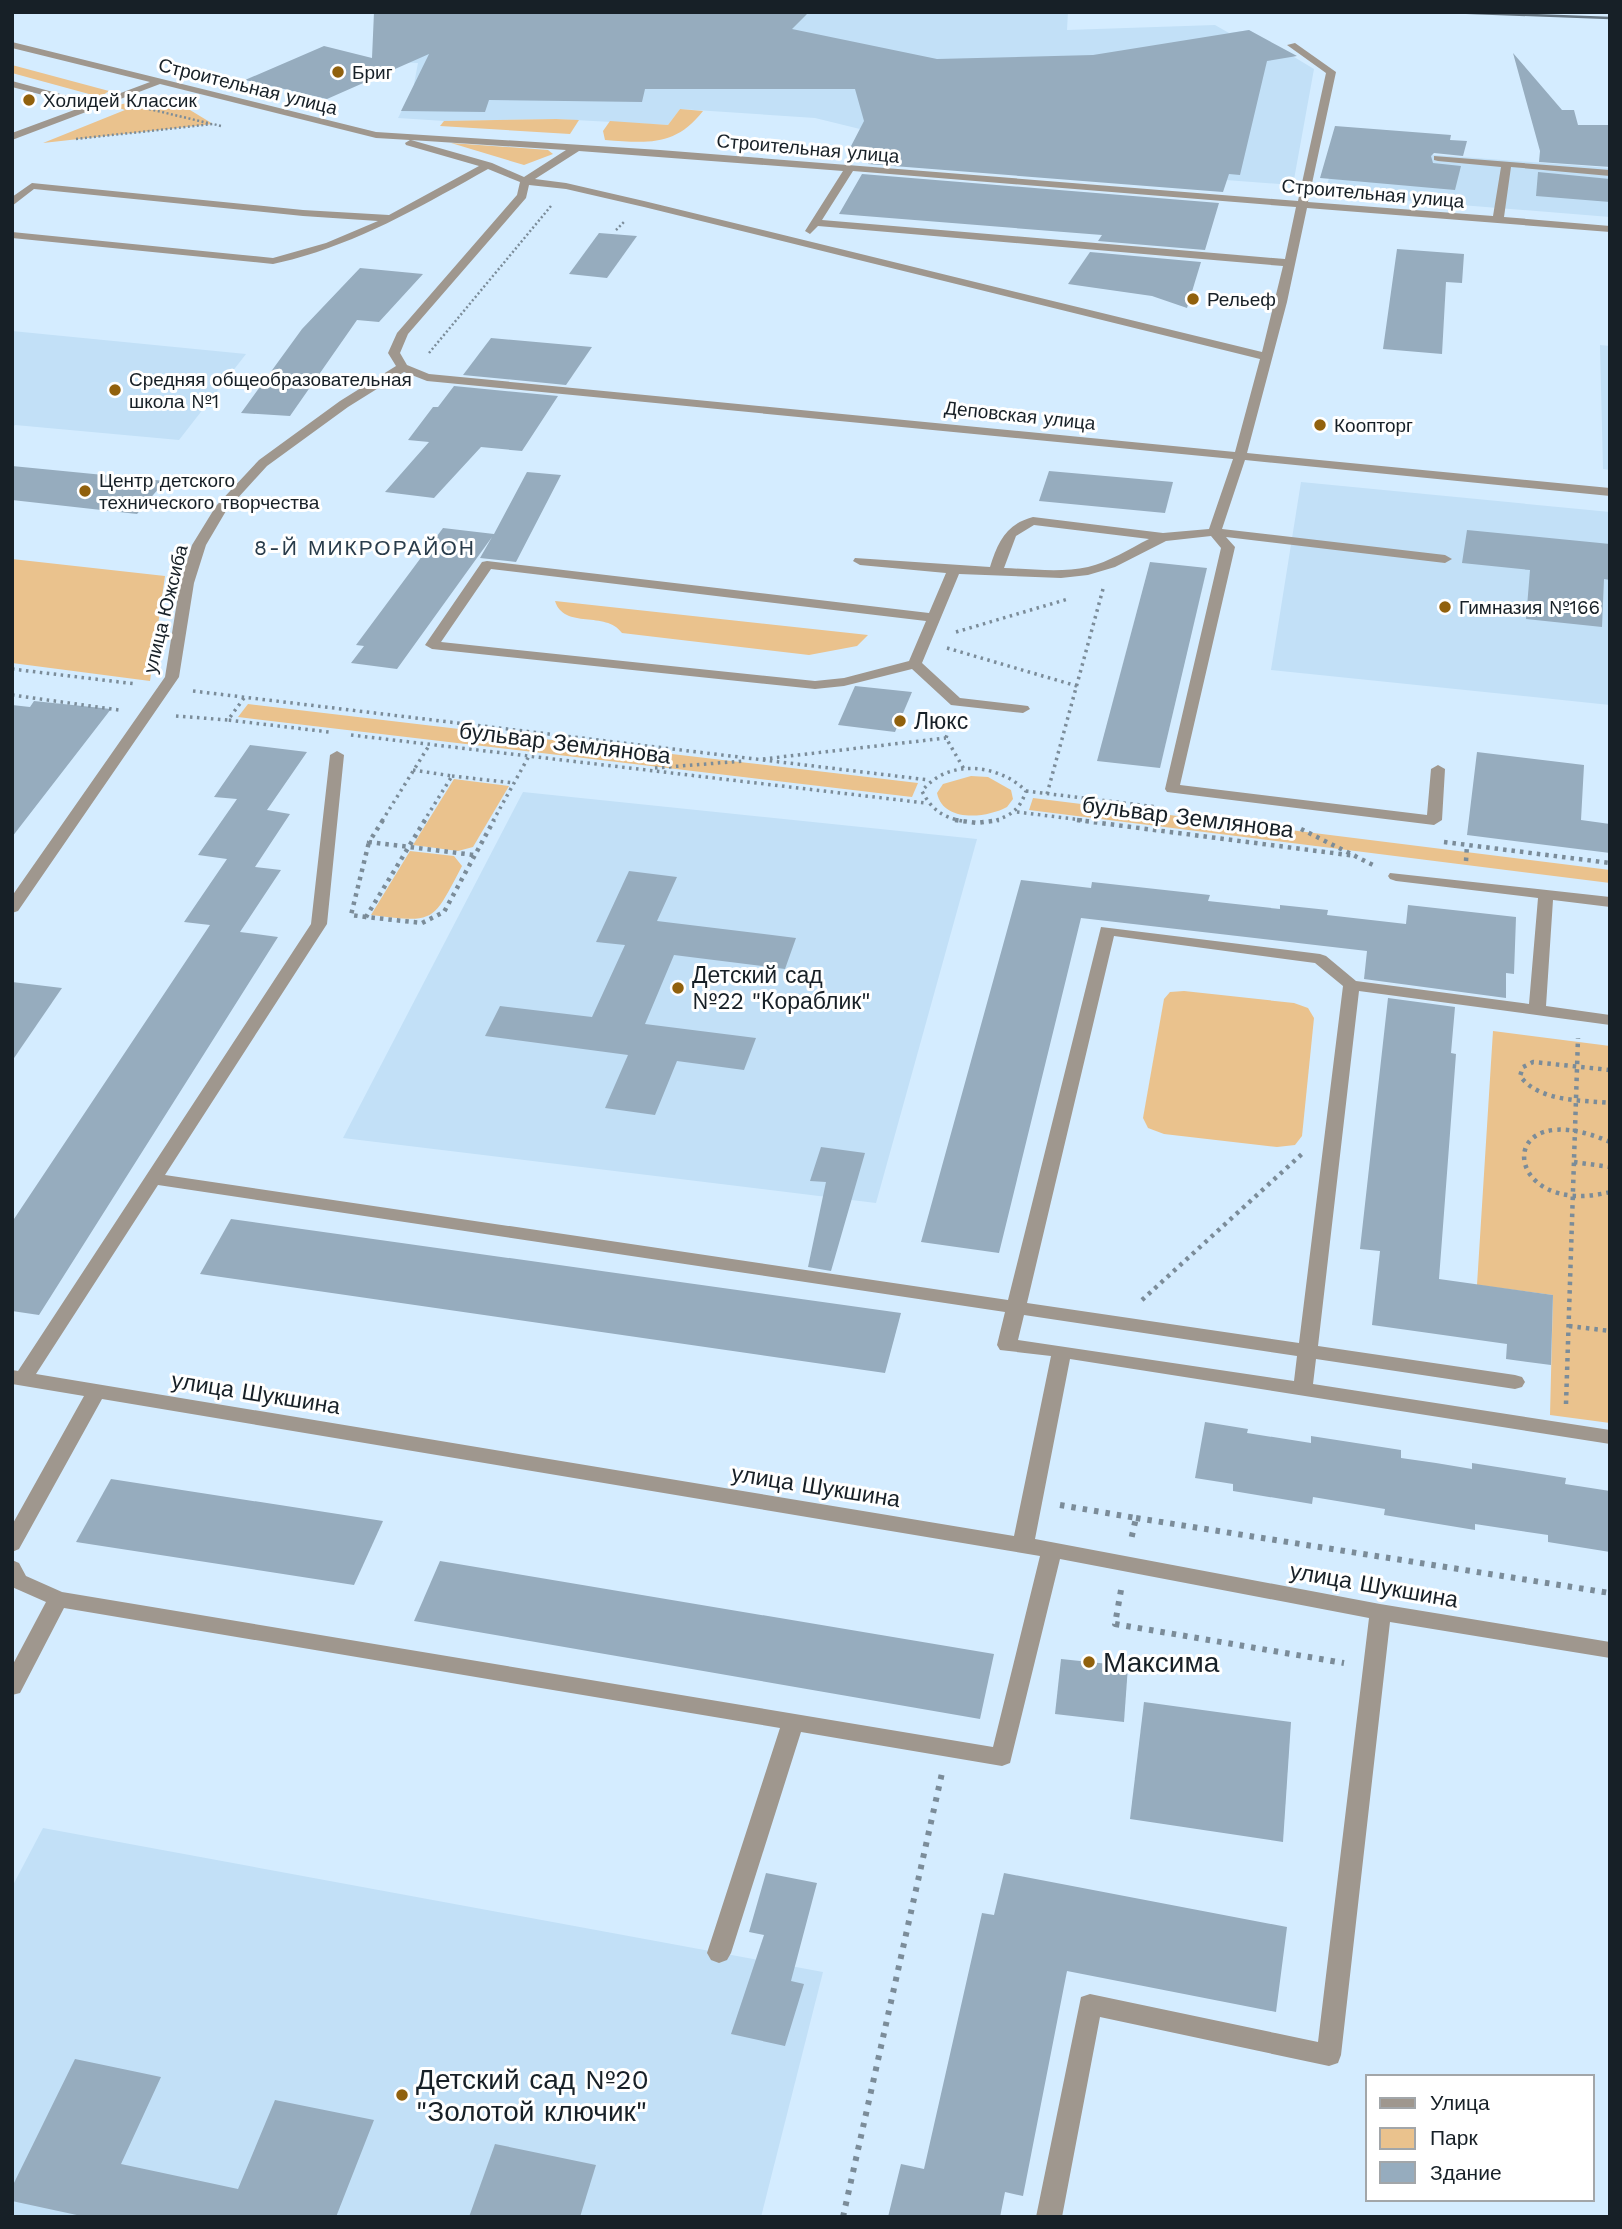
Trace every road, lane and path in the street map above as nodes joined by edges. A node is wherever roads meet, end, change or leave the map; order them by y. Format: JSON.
{"nodes":[{"id":1,"x":1293,"y":45,"type":"dead end"},
{"id":2,"x":12,"y":46,"type":"edge"},
{"id":3,"x":158,"y":82,"type":"junction"},
{"id":4,"x":12,"y":84,"type":"edge"},
{"id":5,"x":94,"y":106,"type":"junction"},
{"id":6,"x":221,"y":126,"type":"dead end"},
{"id":7,"x":376,"y":135,"type":"junction"},
{"id":8,"x":12,"y":137,"type":"edge"},
{"id":9,"x":69,"y":140,"type":"dead end"},
{"id":10,"x":578,"y":147,"type":"junction"},
{"id":11,"x":1438,"y":158,"type":"dead end"},
{"id":12,"x":1506,"y":164,"type":"junction"},
{"id":13,"x":488,"y":165,"type":"junction"},
{"id":14,"x":849,"y":169,"type":"junction"},
{"id":15,"x":1610,"y":173,"type":"edge"},
{"id":16,"x":525,"y":181,"type":"junction"},
{"id":17,"x":566,"y":186,"type":"junction"},
{"id":18,"x":12,"y":203,"type":"edge"},
{"id":19,"x":1304,"y":204,"type":"junction"},
{"id":20,"x":393,"y":218,"type":"junction"},
{"id":21,"x":1498,"y":220,"type":"junction"},
{"id":22,"x":815,"y":223,"type":"junction"},
{"id":23,"x":1610,"y":229,"type":"edge"},
{"id":24,"x":12,"y":235,"type":"edge"},
{"id":25,"x":802,"y":243,"type":"junction"},
{"id":26,"x":1290,"y":263,"type":"junction"},
{"id":27,"x":1264,"y":356,"type":"junction"},
{"id":28,"x":403,"y":367,"type":"junction"},
{"id":29,"x":427,"y":377,"type":"junction"},
{"id":30,"x":1238,"y":456,"type":"junction"},
{"id":31,"x":1610,"y":492,"type":"edge"},
{"id":32,"x":1214,"y":532,"type":"junction"},
{"id":33,"x":1163,"y":537,"type":"junction"},
{"id":34,"x":1445,"y":559,"type":"dead end"},
{"id":35,"x":860,"y":561,"type":"dead end"},
{"id":36,"x":1110,"y":564,"type":"junction"},
{"id":37,"x":954,"y":570,"type":"junction"},
{"id":38,"x":996,"y":571,"type":"junction"},
{"id":39,"x":1103,"y":589,"type":"junction"},
{"id":40,"x":1090,"y":593,"type":"dead end"},
{"id":41,"x":1077,"y":597,"type":"dead end"},
{"id":42,"x":934,"y":618,"type":"junction"},
{"id":43,"x":923,"y":642,"type":"junction"},
{"id":44,"x":915,"y":664,"type":"junction"},
{"id":45,"x":12,"y":668,"type":"edge"},
{"id":46,"x":1077,"y":686,"type":"junction"},
{"id":47,"x":164,"y":688,"type":"junction"},
{"id":48,"x":244,"y":698,"type":"junction"},
{"id":49,"x":956,"y":702,"type":"junction"},
{"id":50,"x":1023,"y":709,"type":"dead end"},
{"id":51,"x":336,"y":733,"type":"dead end"},
{"id":52,"x":349,"y":734,"type":"dead end"},
{"id":53,"x":946,"y":737,"type":"junction"},
{"id":54,"x":430,"y":744,"type":"junction"},
{"id":55,"x":337,"y":755,"type":"dead end"},
{"id":56,"x":529,"y":756,"type":"junction"},
{"id":57,"x":754,"y":760,"type":"junction"},
{"id":58,"x":643,"y":769,"type":"junction"},
{"id":59,"x":964,"y":769,"type":"junction"},
{"id":60,"x":1438,"y":769,"type":"dead end"},
{"id":61,"x":413,"y":770,"type":"junction"},
{"id":62,"x":452,"y":776,"type":"junction"},
{"id":63,"x":929,"y":780,"type":"junction"},
{"id":64,"x":514,"y":783,"type":"junction"},
{"id":65,"x":1047,"y":794,"type":"dead end"},
{"id":66,"x":925,"y":803,"type":"junction"},
{"id":67,"x":1017,"y":812,"type":"junction"},
{"id":68,"x":1299,"y":828,"type":"dead end"},
{"id":69,"x":369,"y":842,"type":"junction"},
{"id":70,"x":408,"y":848,"type":"junction"},
{"id":71,"x":474,"y":855,"type":"junction"},
{"id":72,"x":1356,"y":856,"type":"junction"},
{"id":73,"x":1396,"y":876,"type":"joint"},
{"id":74,"x":1546,"y":894,"type":"junction"},
{"id":75,"x":1610,"y":902,"type":"edge"},
{"id":76,"x":12,"y":908,"type":"edge"},
{"id":77,"x":366,"y":917,"type":"junction"},
{"id":78,"x":1351,"y":985,"type":"junction"},
{"id":79,"x":1537,"y":1010,"type":"junction"},
{"id":80,"x":1579,"y":1016,"type":"junction"},
{"id":81,"x":1610,"y":1020,"type":"edge"},
{"id":82,"x":1578,"y":1066,"type":"junction"},
{"id":83,"x":1610,"y":1070,"type":"edge"},
{"id":84,"x":1576,"y":1098,"type":"junction"},
{"id":85,"x":1610,"y":1102,"type":"edge"},
{"id":86,"x":1334,"y":1125,"type":"junction"},
{"id":87,"x":1575,"y":1130,"type":"junction"},
{"id":88,"x":1610,"y":1142,"type":"edge"},
{"id":89,"x":1574,"y":1162,"type":"junction"},
{"id":90,"x":1610,"y":1167,"type":"edge"},
{"id":91,"x":154,"y":1180,"type":"junction"},
{"id":92,"x":1610,"y":1192,"type":"edge"},
{"id":93,"x":1573,"y":1195,"type":"junction"},
{"id":94,"x":1016,"y":1308,"type":"junction"},
{"id":95,"x":1115,"y":1324,"type":"junction"},
{"id":96,"x":1569,"y":1326,"type":"junction"},
{"id":97,"x":1610,"y":1331,"type":"edge"},
{"id":98,"x":1062,"y":1351,"type":"junction"},
{"id":99,"x":1307,"y":1351,"type":"junction"},
{"id":100,"x":18,"y":1378,"type":"edge"},
{"id":101,"x":1515,"y":1382,"type":"dead end"},
{"id":102,"x":1303,"y":1389,"type":"junction"},
{"id":103,"x":96,"y":1391,"type":"junction"},
{"id":104,"x":1566,"y":1417,"type":"dead end"},
{"id":105,"x":1610,"y":1437,"type":"edge"},
{"id":106,"x":1136,"y":1518,"type":"dead end"},
{"id":107,"x":12,"y":1544,"type":"edge"},
{"id":108,"x":1023,"y":1545,"type":"junction"},
{"id":109,"x":1052,"y":1550,"type":"junction"},
{"id":110,"x":12,"y":1568,"type":"edge"},
{"id":111,"x":1610,"y":1593,"type":"edge"},
{"id":112,"x":58,"y":1599,"type":"junction"},
{"id":113,"x":1380,"y":1612,"type":"junction"},
{"id":114,"x":1610,"y":1650,"type":"edge"},
{"id":115,"x":12,"y":1687,"type":"edge"},
{"id":116,"x":793,"y":1722,"type":"junction"},
{"id":117,"x":947,"y":1748,"type":"junction"},
{"id":118,"x":719,"y":1953,"type":"dead end"},
{"id":119,"x":843,"y":2217,"type":"edge"},
{"id":120,"x":1049,"y":2217,"type":"edge"}],
"edges":[{"from":1,"to":19,"type":"street"},
{"from":2,"to":3,"type":"street","name":"Строительная улица"},
{"from":3,"to":5,"type":"street"},
{"from":3,"to":7,"type":"street","name":"Строительная улица"},
{"from":4,"to":5,"type":"street"},
{"from":5,"to":8,"type":"street"},
{"from":6,"to":9,"type":"path"},
{"from":7,"to":10,"type":"street","name":"Строительная улица"},
{"from":7,"to":13,"type":"street"},
{"from":10,"to":14,"type":"street","name":"Строительная улица"},
{"from":10,"to":16,"type":"street"},
{"from":11,"to":12,"type":"street"},
{"from":12,"to":15,"type":"street"},
{"from":12,"to":21,"type":"street"},
{"from":13,"to":16,"type":"street"},
{"from":13,"to":20,"type":"street"},
{"from":14,"to":19,"type":"street","name":"Строительная улица"},
{"from":14,"to":22,"type":"street"},
{"from":16,"to":17,"type":"street"},
{"from":16,"to":28,"type":"street"},
{"from":17,"to":25,"type":"street"},
{"from":17,"to":29,"type":"path"},
{"from":18,"to":20,"type":"street"},
{"from":19,"to":21,"type":"street","name":"Строительная улица"},
{"from":19,"to":26,"type":"street"},
{"from":20,"to":24,"type":"street"},
{"from":21,"to":23,"type":"street","name":"Строительная улица"},
{"from":22,"to":25,"type":"street"},
{"from":22,"to":26,"type":"street"},
{"from":25,"to":27,"type":"street"},
{"from":26,"to":27,"type":"street"},
{"from":27,"to":30,"type":"street"},
{"from":28,"to":29,"type":"street"},
{"from":28,"to":47,"type":"street","name":"улица Южсиба"},
{"from":29,"to":30,"type":"street","name":"Деповская улица"},
{"from":30,"to":31,"type":"street","name":"Деповская улица"},
{"from":30,"to":32,"type":"street"},
{"from":32,"to":33,"type":"street"},
{"from":32,"to":34,"type":"street"},
{"from":32,"to":60,"type":"street"},
{"from":33,"to":36,"type":"street"},
{"from":33,"to":38,"type":"street"},
{"from":35,"to":37,"type":"street"},
{"from":36,"to":38,"type":"street"},
{"from":36,"to":39,"type":"path"},
{"from":37,"to":38,"type":"street"},
{"from":37,"to":42,"type":"street"},
{"from":39,"to":40,"type":"path"},
{"from":39,"to":46,"type":"path"},
{"from":41,"to":43,"type":"path"},
{"from":42,"to":43,"type":"street"},
{"from":42,"to":44,"type":"street"},
{"from":43,"to":44,"type":"street"},
{"from":43,"to":46,"type":"path"},
{"from":44,"to":49,"type":"street"},
{"from":45,"to":47,"type":"path","name":"бульвар Землянова"},
{"from":46,"to":65,"type":"path"},
{"from":47,"to":48,"type":"path","name":"бульвар Землянова"},
{"from":47,"to":76,"type":"street","name":"улица Южсиба"},
{"from":48,"to":51,"type":"path"},
{"from":48,"to":57,"type":"path","name":"бульвар Землянова"},
{"from":49,"to":50,"type":"street"},
{"from":49,"to":53,"type":"path"},
{"from":52,"to":54,"type":"path","name":"бульвар Землянова"},
{"from":53,"to":57,"type":"path"},
{"from":53,"to":59,"type":"path"},
{"from":54,"to":56,"type":"path","name":"бульвар Землянова"},
{"from":54,"to":61,"type":"path"},
{"from":55,"to":91,"type":"street"},
{"from":56,"to":58,"type":"path","name":"бульвар Землянова"},
{"from":56,"to":64,"type":"path"},
{"from":57,"to":58,"type":"path"},
{"from":57,"to":63,"type":"path","name":"бульвар Землянова"},
{"from":58,"to":66,"type":"path","name":"бульвар Землянова"},
{"from":59,"to":63,"type":"path"},
{"from":59,"to":67,"type":"path"},
{"from":61,"to":62,"type":"path"},
{"from":61,"to":69,"type":"path"},
{"from":62,"to":64,"type":"path"},
{"from":62,"to":70,"type":"path"},
{"from":63,"to":66,"type":"path"},
{"from":64,"to":71,"type":"path"},
{"from":66,"to":67,"type":"path"},
{"from":67,"to":72,"type":"path","name":"бульвар Землянова"},
{"from":68,"to":72,"type":"path"},
{"from":69,"to":70,"type":"path"},
{"from":69,"to":77,"type":"path"},
{"from":70,"to":71,"type":"path"},
{"from":70,"to":77,"type":"path"},
{"from":71,"to":77,"type":"path"},
{"from":72,"to":73,"type":"path"},
{"from":73,"to":74,"type":"street"},
{"from":74,"to":75,"type":"street"},
{"from":74,"to":79,"type":"street"},
{"from":78,"to":79,"type":"street"},
{"from":78,"to":86,"type":"street"},
{"from":78,"to":94,"type":"street"},
{"from":79,"to":80,"type":"street"},
{"from":80,"to":81,"type":"street"},
{"from":80,"to":82,"type":"path"},
{"from":82,"to":83,"type":"path"},
{"from":82,"to":84,"type":"path"},
{"from":82,"to":84,"type":"path"},
{"from":84,"to":85,"type":"path"},
{"from":84,"to":87,"type":"path"},
{"from":86,"to":95,"type":"path"},
{"from":86,"to":99,"type":"street"},
{"from":87,"to":88,"type":"path"},
{"from":87,"to":89,"type":"path"},
{"from":87,"to":93,"type":"path"},
{"from":89,"to":90,"type":"path"},
{"from":89,"to":93,"type":"path"},
{"from":91,"to":94,"type":"street"},
{"from":91,"to":100,"type":"street"},
{"from":92,"to":93,"type":"path"},
{"from":93,"to":96,"type":"path"},
{"from":94,"to":95,"type":"street"},
{"from":94,"to":98,"type":"street"},
{"from":95,"to":99,"type":"street"},
{"from":96,"to":97,"type":"path"},
{"from":96,"to":104,"type":"path"},
{"from":98,"to":102,"type":"street"},
{"from":98,"to":108,"type":"street"},
{"from":99,"to":101,"type":"street"},
{"from":99,"to":102,"type":"street"},
{"from":100,"to":103,"type":"street","name":"улица Шукшина"},
{"from":102,"to":105,"type":"street"},
{"from":103,"to":107,"type":"street"},
{"from":103,"to":108,"type":"street","name":"улица Шукшина"},
{"from":106,"to":111,"type":"path"},
{"from":108,"to":109,"type":"street","name":"улица Шукшина"},
{"from":109,"to":113,"type":"street","name":"улица Шукшина"},
{"from":109,"to":117,"type":"street"},
{"from":110,"to":112,"type":"street"},
{"from":112,"to":115,"type":"street"},
{"from":112,"to":116,"type":"street"},
{"from":113,"to":114,"type":"street","name":"улица Шукшина"},
{"from":113,"to":120,"type":"street"},
{"from":116,"to":117,"type":"street"},
{"from":116,"to":118,"type":"street"},
{"from":117,"to":119,"type":"path"}]}
